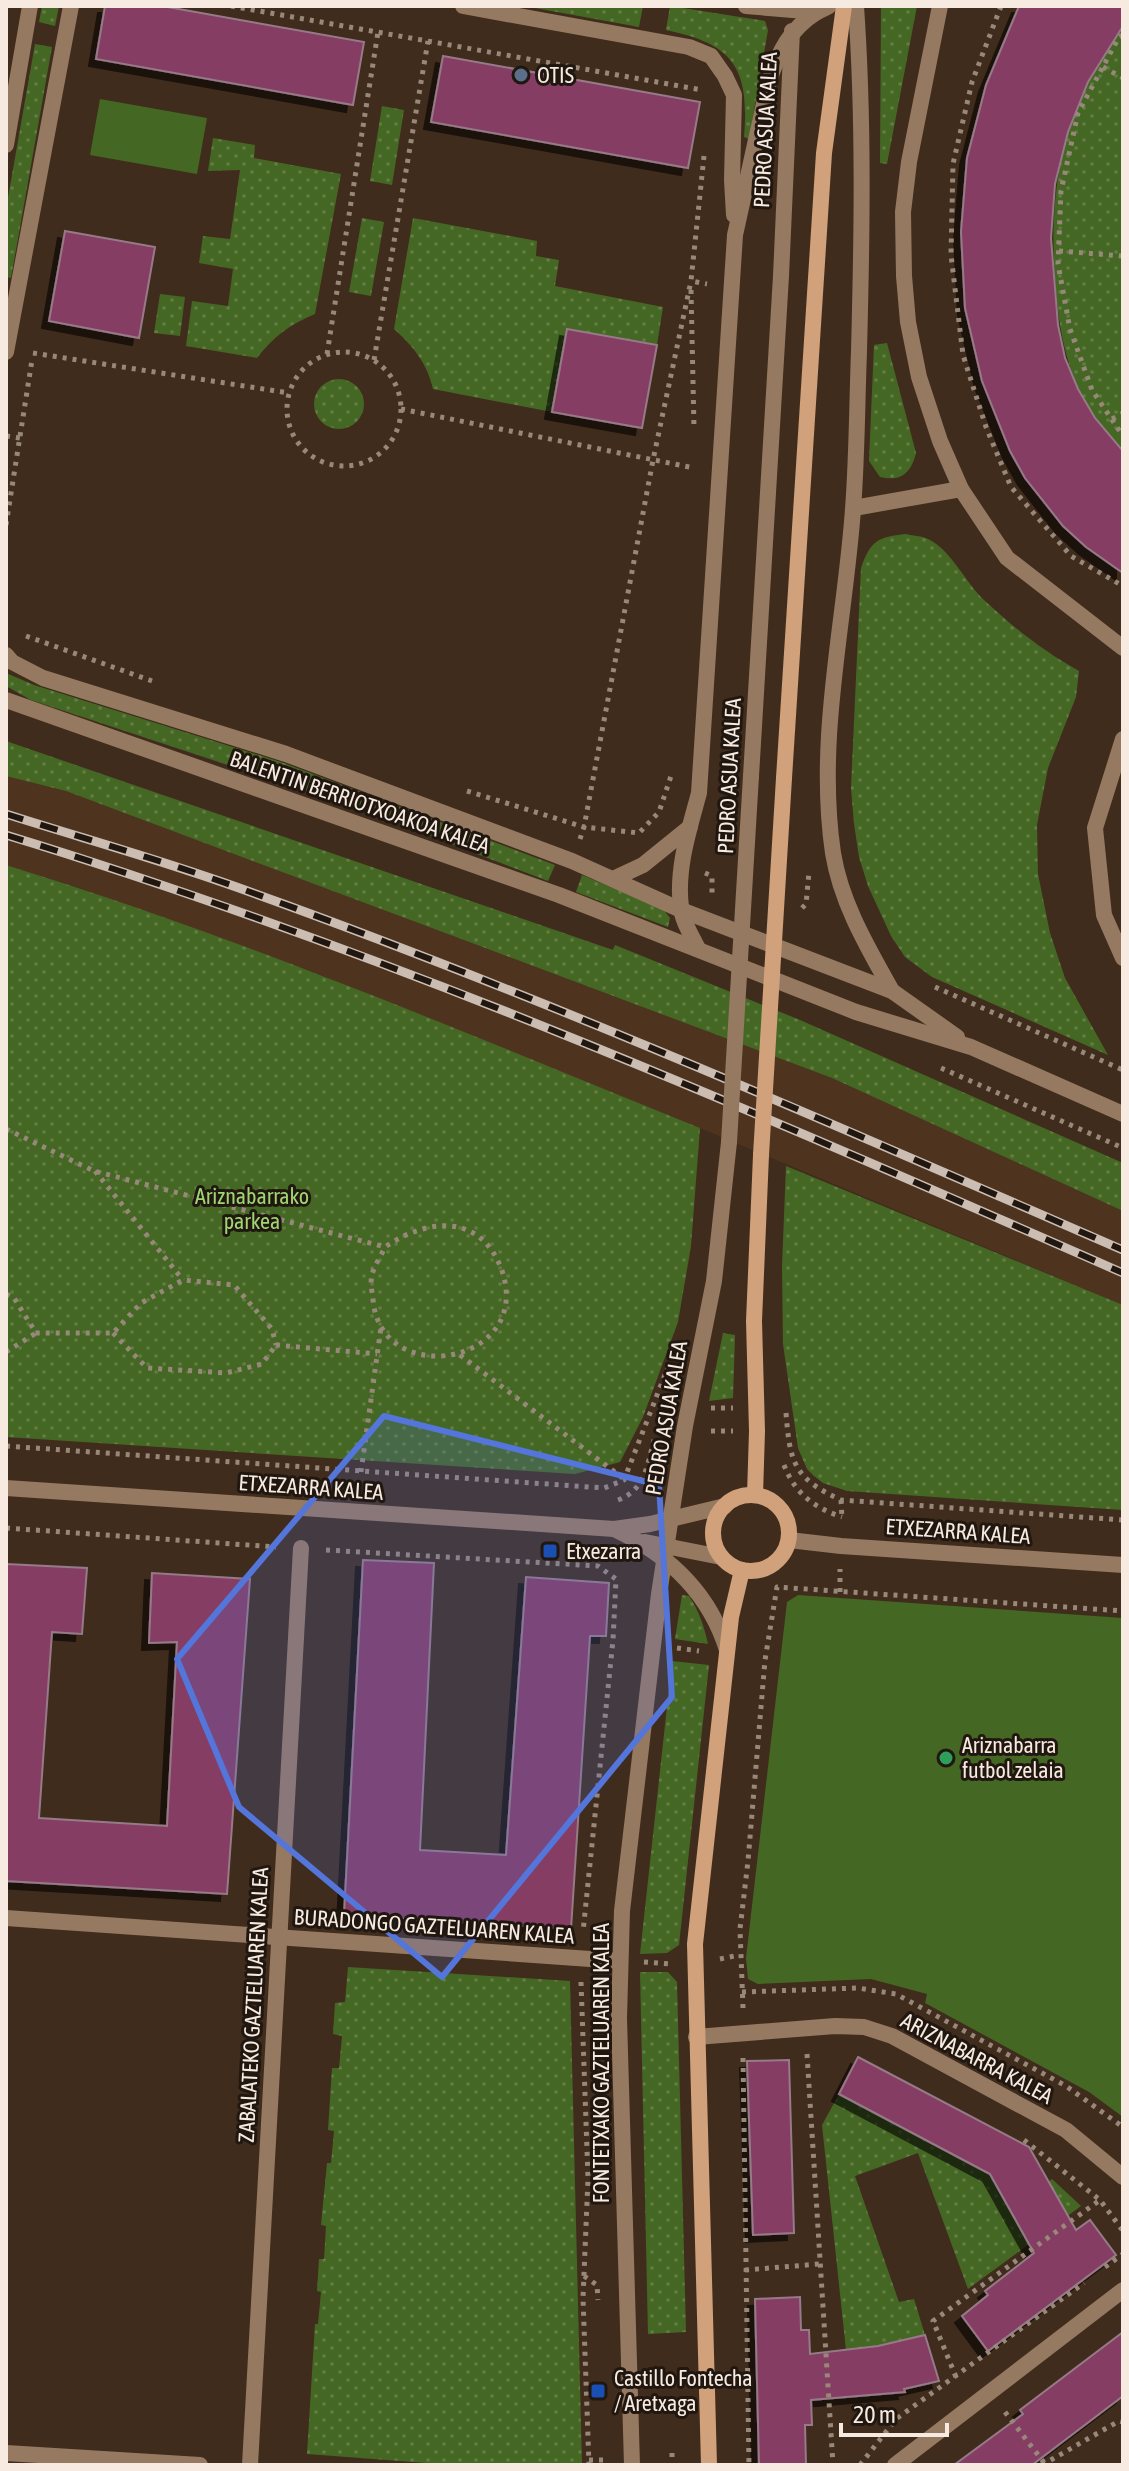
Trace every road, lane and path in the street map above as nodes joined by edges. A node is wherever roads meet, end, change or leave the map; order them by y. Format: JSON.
{"nodes":[{"id":1,"x":30,"y":6,"type":"edge"},
{"id":2,"x":71,"y":6,"type":"edge"},
{"id":3,"x":231,"y":6,"type":"edge"},
{"id":4,"x":463,"y":6,"type":"edge"},
{"id":5,"x":746,"y":6,"type":"edge"},
{"id":6,"x":844,"y":6,"type":"edge"},
{"id":7,"x":856,"y":6,"type":"edge"},
{"id":8,"x":940,"y":6,"type":"edge"},
{"id":9,"x":1001,"y":6,"type":"edge"},
{"id":10,"x":795,"y":9,"type":"edge"},
{"id":11,"x":823,"y":9,"type":"edge"},
{"id":12,"x":792,"y":31,"type":"junction"},
{"id":13,"x":378,"y":32,"type":"junction"},
{"id":14,"x":1123,"y":35,"type":"edge"},
{"id":15,"x":428,"y":41,"type":"junction"},
{"id":16,"x":1103,"y":67,"type":"junction"},
{"id":17,"x":1123,"y":78,"type":"edge"},
{"id":18,"x":646,"y":80,"type":"dead end"},
{"id":19,"x":6,"y":145,"type":"edge"},
{"id":20,"x":735,"y":235,"type":"junction"},
{"id":21,"x":1059,"y":251,"type":"junction"},
{"id":22,"x":1123,"y":256,"type":"edge"},
{"id":23,"x":8,"y":323,"type":"edge"},
{"id":24,"x":6,"y":352,"type":"edge"},
{"id":25,"x":327,"y":354,"type":"junction"},
{"id":26,"x":374,"y":360,"type":"junction"},
{"id":27,"x":289,"y":393,"type":"junction"},
{"id":28,"x":401,"y":409,"type":"junction"},
{"id":29,"x":1123,"y":413,"type":"edge"},
{"id":30,"x":1112,"y":419,"type":"junction"},
{"id":31,"x":6,"y":436,"type":"edge"},
{"id":32,"x":1123,"y":436,"type":"edge"},
{"id":33,"x":694,"y":437,"type":"dead end"},
{"id":34,"x":20,"y":438,"type":"junction"},
{"id":35,"x":694,"y":453,"type":"dead end"},
{"id":36,"x":653,"y":460,"type":"junction"},
{"id":37,"x":961,"y":489,"type":"junction"},
{"id":38,"x":854,"y":508,"type":"junction"},
{"id":39,"x":6,"y":525,"type":"edge"},
{"id":40,"x":1123,"y":586,"type":"edge"},
{"id":41,"x":18,"y":631,"type":"dead end"},
{"id":42,"x":1123,"y":648,"type":"edge"},
{"id":43,"x":6,"y":655,"type":"edge"},
{"id":44,"x":162,"y":685,"type":"dead end"},
{"id":45,"x":6,"y":700,"type":"edge"},
{"id":46,"x":1123,"y":739,"type":"edge"},
{"id":47,"x":676,"y":761,"type":"dead end"},
{"id":48,"x":454,"y":786,"type":"dead end"},
{"id":49,"x":584,"y":827,"type":"junction"},
{"id":50,"x":690,"y":827,"type":"junction"},
{"id":51,"x":613,"y":879,"type":"junction"},
{"id":52,"x":681,"y":910,"type":"junction"},
{"id":53,"x":698,"y":949,"type":"junction"},
{"id":54,"x":1123,"y":958,"type":"edge"},
{"id":55,"x":929,"y":984,"type":"dead end"},
{"id":56,"x":892,"y":991,"type":"junction"},
{"id":57,"x":971,"y":1047,"type":"junction"},
{"id":58,"x":1123,"y":1070,"type":"edge"},
{"id":59,"x":1123,"y":1114,"type":"edge"},
{"id":60,"x":6,"y":1129,"type":"edge"},
{"id":61,"x":94,"y":1171,"type":"junction"},
{"id":62,"x":385,"y":1247,"type":"junction"},
{"id":63,"x":183,"y":1280,"type":"junction"},
{"id":64,"x":6,"y":1294,"type":"edge"},
{"id":65,"x":381,"y":1326,"type":"junction"},
{"id":66,"x":36,"y":1333,"type":"junction"},
{"id":67,"x":113,"y":1333,"type":"junction"},
{"id":68,"x":276,"y":1345,"type":"junction"},
{"id":69,"x":6,"y":1352,"type":"edge"},
{"id":70,"x":377,"y":1354,"type":"junction"},
{"id":71,"x":459,"y":1355,"type":"junction"},
{"id":72,"x":671,"y":1357,"type":"dead end"},
{"id":73,"x":785,"y":1406,"type":"dead end"},
{"id":74,"x":685,"y":1426,"type":"junction"},
{"id":75,"x":757,"y":1431,"type":"junction"},
{"id":76,"x":6,"y":1446,"type":"edge"},
{"id":77,"x":781,"y":1457,"type":"dead end"},
{"id":78,"x":361,"y":1472,"type":"junction"},
{"id":79,"x":624,"y":1480,"type":"junction"},
{"id":80,"x":6,"y":1488,"type":"edge"},
{"id":81,"x":755,"y":1495,"type":"junction"},
{"id":82,"x":603,"y":1502,"type":"dead end"},
{"id":83,"x":725,"y":1506,"type":"junction"},
{"id":84,"x":670,"y":1519,"type":"junction"},
{"id":85,"x":855,"y":1520,"type":"dead end"},
{"id":86,"x":1123,"y":1520,"type":"edge"},
{"id":87,"x":6,"y":1528,"type":"edge"},
{"id":88,"x":614,"y":1529,"type":"junction"},
{"id":89,"x":789,"y":1540,"type":"junction"},
{"id":90,"x":301,"y":1548,"type":"junction"},
{"id":91,"x":666,"y":1553,"type":"junction"},
{"id":92,"x":721,"y":1557,"type":"junction"},
{"id":93,"x":1123,"y":1565,"type":"edge"},
{"id":94,"x":598,"y":1566,"type":"dead end"},
{"id":95,"x":742,"y":1570,"type":"junction"},
{"id":96,"x":1123,"y":1611,"type":"edge"},
{"id":97,"x":613,"y":1640,"type":"dead end"},
{"id":98,"x":653,"y":1644,"type":"junction"},
{"id":99,"x":727,"y":1653,"type":"junction"},
{"id":100,"x":765,"y":1660,"type":"junction"},
{"id":101,"x":6,"y":1918,"type":"edge"},
{"id":102,"x":278,"y":1937,"type":"junction"},
{"id":103,"x":619,"y":1961,"type":"junction"},
{"id":104,"x":743,"y":2034,"type":"junction"},
{"id":105,"x":696,"y":2037,"type":"junction"},
{"id":106,"x":807,"y":2054,"type":"junction"},
{"id":107,"x":820,"y":2054,"type":"dead end"},
{"id":108,"x":791,"y":2055,"type":"dead end"},
{"id":109,"x":1012,"y":2131,"type":"dead end"},
{"id":110,"x":1123,"y":2177,"type":"edge"},
{"id":111,"x":1100,"y":2200,"type":"junction"},
{"id":112,"x":1123,"y":2231,"type":"edge"},
{"id":113,"x":1123,"y":2254,"type":"edge"},
{"id":114,"x":819,"y":2264,"type":"junction"},
{"id":115,"x":745,"y":2270,"type":"junction"},
{"id":116,"x":1099,"y":2272,"type":"dead end"},
{"id":117,"x":584,"y":2276,"type":"dead end"},
{"id":118,"x":1087,"y":2281,"type":"dead end"},
{"id":119,"x":1123,"y":2290,"type":"edge"},
{"id":120,"x":599,"y":2313,"type":"dead end"},
{"id":121,"x":956,"y":2377,"type":"junction"},
{"id":122,"x":999,"y":2405,"type":"dead end"},
{"id":123,"x":1123,"y":2422,"type":"edge"},
{"id":124,"x":603,"y":2447,"type":"dead end"},
{"id":125,"x":6,"y":2453,"type":"edge"},
{"id":126,"x":672,"y":2453,"type":"dead end"},
{"id":127,"x":589,"y":2460,"type":"dead end"},
{"id":128,"x":1044,"y":2464,"type":"edge"},
{"id":129,"x":200,"y":2465,"type":"edge"},
{"id":130,"x":250,"y":2465,"type":"edge"},
{"id":131,"x":632,"y":2465,"type":"edge"},
{"id":132,"x":672,"y":2465,"type":"edge"},
{"id":133,"x":709,"y":2465,"type":"edge"},
{"id":134,"x":749,"y":2465,"type":"edge"},
{"id":135,"x":833,"y":2465,"type":"edge"},
{"id":136,"x":860,"y":2465,"type":"edge"},
{"id":137,"x":895,"y":2465,"type":"edge"}],
"edges":[{"from":1,"to":19,"type":"street"},
{"from":2,"to":23,"type":"street"},
{"from":3,"to":13,"type":"path"},
{"from":4,"to":20,"type":"street"},
{"from":5,"to":10,"type":"street"},
{"from":6,"to":75,"type":"main road","bridge":true},
{"from":7,"to":38,"type":"street"},
{"from":8,"to":37,"type":"street"},
{"from":9,"to":40,"type":"path"},
{"from":10,"to":11,"type":"street"},
{"from":10,"to":12,"type":"street","name":"PEDRO ASUA KALEA"},
{"from":11,"to":12,"type":"street","name":"PEDRO ASUA KALEA"},
{"from":12,"to":20,"type":"street","name":"PEDRO ASUA KALEA"},
{"from":12,"to":74,"type":"street","name":"PEDRO ASUA KALEA","bridge":true},
{"from":13,"to":15,"type":"path"},
{"from":13,"to":25,"type":"path"},
{"from":14,"to":16,"type":"path"},
{"from":15,"to":18,"type":"path"},
{"from":15,"to":26,"type":"path"},
{"from":16,"to":17,"type":"path"},
{"from":16,"to":21,"type":"path"},
{"from":20,"to":50,"type":"street","name":"PEDRO ASUA KALEA"},
{"from":21,"to":22,"type":"path"},
{"from":21,"to":30,"type":"path"},
{"from":23,"to":24,"type":"street"},
{"from":25,"to":26,"type":"path"},
{"from":25,"to":27,"type":"path"},
{"from":26,"to":28,"type":"path"},
{"from":27,"to":28,"type":"path"},
{"from":27,"to":34,"type":"path"},
{"from":28,"to":36,"type":"path"},
{"from":29,"to":30,"type":"path"},
{"from":30,"to":32,"type":"path"},
{"from":31,"to":34,"type":"path"},
{"from":33,"to":36,"type":"path"},
{"from":34,"to":39,"type":"path"},
{"from":35,"to":36,"type":"path"},
{"from":36,"to":49,"type":"path"},
{"from":37,"to":38,"type":"street"},
{"from":37,"to":42,"type":"street"},
{"from":38,"to":56,"type":"street"},
{"from":41,"to":44,"type":"path"},
{"from":43,"to":51,"type":"street","name":"BALENTIN BERRIOTXOAKOA KALEA"},
{"from":45,"to":53,"type":"street","name":"BALENTIN BERRIOTXOAKOA KALEA"},
{"from":46,"to":54,"type":"street"},
{"from":47,"to":49,"type":"path"},
{"from":48,"to":49,"type":"path"},
{"from":50,"to":51,"type":"street","name":"PEDRO ASUA KALEA"},
{"from":50,"to":52,"type":"street","name":"PEDRO ASUA KALEA"},
{"from":51,"to":52,"type":"street","name":"BALENTIN BERRIOTXOAKOA KALEA"},
{"from":52,"to":53,"type":"street","name":"PEDRO ASUA KALEA"},
{"from":52,"to":56,"type":"street","name":"BALENTIN BERRIOTXOAKOA KALEA"},
{"from":53,"to":57,"type":"street","name":"BALENTIN BERRIOTXOAKOA KALEA"},
{"from":55,"to":58,"type":"path"},
{"from":56,"to":57,"type":"street"},
{"from":57,"to":59,"type":"street"},
{"from":60,"to":61,"type":"path"},
{"from":61,"to":62,"type":"path"},
{"from":61,"to":63,"type":"path"},
{"from":62,"to":65,"type":"path"},
{"from":62,"to":71,"type":"path"},
{"from":63,"to":67,"type":"path"},
{"from":63,"to":68,"type":"path"},
{"from":64,"to":66,"type":"path"},
{"from":65,"to":70,"type":"path"},
{"from":65,"to":71,"type":"path"},
{"from":66,"to":67,"type":"path"},
{"from":66,"to":69,"type":"path"},
{"from":67,"to":68,"type":"path"},
{"from":68,"to":70,"type":"path"},
{"from":70,"to":78,"type":"path"},
{"from":71,"to":79,"type":"path"},
{"from":72,"to":79,"type":"path"},
{"from":73,"to":86,"type":"path"},
{"from":74,"to":75,"type":"path"},
{"from":74,"to":82,"type":"path"},
{"from":74,"to":84,"type":"street","name":"PEDRO ASUA KALEA"},
{"from":75,"to":81,"type":"main road"},
{"from":76,"to":78,"type":"path"},
{"from":77,"to":85,"type":"path"},
{"from":78,"to":79,"type":"path"},
{"from":80,"to":88,"type":"street","name":"ETXEZARRA KALEA"},
{"from":81,"to":83,"type":"main road"},
{"from":81,"to":89,"type":"main road"},
{"from":83,"to":84,"type":"street","name":"ETXEZARRA KALEA"},
{"from":83,"to":92,"type":"main road"},
{"from":84,"to":88,"type":"street","name":"ETXEZARRA KALEA"},
{"from":84,"to":91,"type":"street","name":"FONTETXAKO GAZTELUAREN KALEA"},
{"from":87,"to":90,"type":"path"},
{"from":88,"to":91,"type":"street","name":"ETXEZARRA KALEA"},
{"from":89,"to":93,"type":"street","name":"ETXEZARRA KALEA"},
{"from":89,"to":95,"type":"main road"},
{"from":90,"to":94,"type":"path"},
{"from":90,"to":102,"type":"street","name":"ZABALATEKO GAZTELUAREN KALEA"},
{"from":91,"to":92,"type":"street","name":"ETXEZARRA KALEA"},
{"from":91,"to":98,"type":"street","name":"FONTETXAKO GAZTELUAREN KALEA"},
{"from":91,"to":99,"type":"street","name":"ETXEZARRA KALEA"},
{"from":92,"to":95,"type":"main road"},
{"from":95,"to":99,"type":"main road"},
{"from":96,"to":100,"type":"path"},
{"from":97,"to":98,"type":"path"},
{"from":98,"to":99,"type":"path"},
{"from":98,"to":103,"type":"street","name":"FONTETXAKO GAZTELUAREN KALEA"},
{"from":99,"to":100,"type":"path"},
{"from":99,"to":105,"type":"main road"},
{"from":100,"to":104,"type":"path"},
{"from":101,"to":102,"type":"street","name":"BURADONGO GAZTELUAREN KALEA"},
{"from":102,"to":103,"type":"street","name":"BURADONGO GAZTELUAREN KALEA"},
{"from":102,"to":130,"type":"street","name":"ZABALATEKO GAZTELUAREN KALEA"},
{"from":103,"to":131,"type":"street","name":"FONTETXAKO GAZTELUAREN KALEA"},
{"from":104,"to":105,"type":"street","name":"ARIZNABARRA KALEA"},
{"from":104,"to":110,"type":"street","name":"ARIZNABARRA KALEA"},
{"from":104,"to":115,"type":"path"},
{"from":105,"to":133,"type":"main road"},
{"from":106,"to":107,"type":"path"},
{"from":106,"to":108,"type":"path"},
{"from":106,"to":114,"type":"path"},
{"from":109,"to":111,"type":"path"},
{"from":111,"to":112,"type":"path"},
{"from":111,"to":121,"type":"path"},
{"from":113,"to":116,"type":"path"},
{"from":114,"to":115,"type":"path"},
{"from":114,"to":135,"type":"path"},
{"from":115,"to":134,"type":"path"},
{"from":117,"to":120,"type":"path"},
{"from":118,"to":121,"type":"path"},
{"from":119,"to":137,"type":"street"},
{"from":121,"to":136,"type":"path"},
{"from":122,"to":128,"type":"path"},
{"from":123,"to":128,"type":"path"},
{"from":124,"to":127,"type":"path"},
{"from":125,"to":129,"type":"street"},
{"from":126,"to":132,"type":"path"}]}
